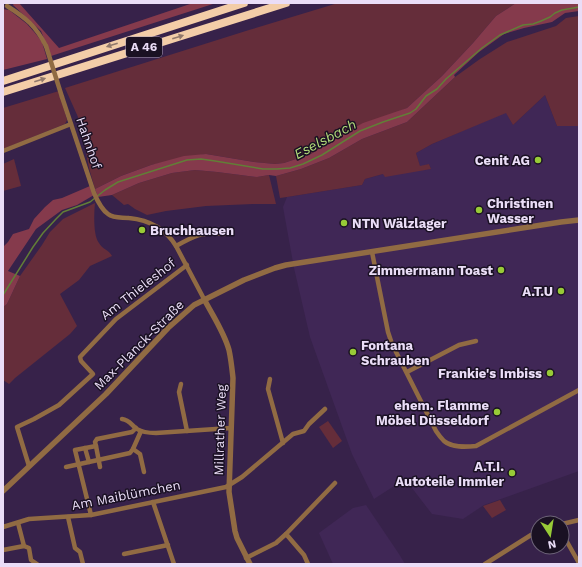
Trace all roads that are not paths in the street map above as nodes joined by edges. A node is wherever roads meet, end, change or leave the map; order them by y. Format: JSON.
{"nodes":[{"id":1,"x":244,"y":3,"type":"edge"},
{"id":2,"x":286,"y":3,"type":"edge"},
{"id":3,"x":7,"y":6,"type":"dead end"},
{"id":4,"x":3,"y":81,"type":"edge"},
{"id":5,"x":3,"y":92,"type":"edge"},
{"id":6,"x":71,"y":124,"type":"junction"},
{"id":7,"x":3,"y":151,"type":"edge"},
{"id":8,"x":579,"y":220,"type":"edge"},
{"id":9,"x":224,"y":234,"type":"dead end"},
{"id":10,"x":176,"y":246,"type":"junction"},
{"id":11,"x":372,"y":252,"type":"junction"},
{"id":12,"x":187,"y":264,"type":"junction"},
{"id":13,"x":204,"y":299,"type":"junction"},
{"id":14,"x":476,"y":341,"type":"dead end"},
{"id":15,"x":407,"y":372,"type":"junction"},
{"id":16,"x":270,"y":379,"type":"dead end"},
{"id":17,"x":181,"y":384,"type":"dead end"},
{"id":18,"x":579,"y":390,"type":"edge"},
{"id":19,"x":325,"y":409,"type":"dead end"},
{"id":20,"x":122,"y":419,"type":"dead end"},
{"id":21,"x":136,"y":428,"type":"junction"},
{"id":22,"x":231,"y":428,"type":"junction"},
{"id":23,"x":141,"y":431,"type":"junction"},
{"id":24,"x":186,"y":431,"type":"junction"},
{"id":25,"x":283,"y":443,"type":"junction"},
{"id":26,"x":96,"y":446,"type":"junction"},
{"id":27,"x":85,"y":448,"type":"junction"},
{"id":28,"x":133,"y":449,"type":"junction"},
{"id":29,"x":99,"y":460,"type":"junction"},
{"id":30,"x":89,"y":462,"type":"junction"},
{"id":31,"x":78,"y":464,"type":"junction"},
{"id":32,"x":29,"y":466,"type":"junction"},
{"id":33,"x":100,"y":466,"type":"dead end"},
{"id":34,"x":66,"y":467,"type":"dead end"},
{"id":35,"x":144,"y":472,"type":"dead end"},
{"id":36,"x":335,"y":482,"type":"dead end"},
{"id":37,"x":230,"y":485,"type":"junction"},
{"id":38,"x":3,"y":491,"type":"edge"},
{"id":39,"x":153,"y":502,"type":"junction"},
{"id":40,"x":91,"y":515,"type":"junction"},
{"id":41,"x":68,"y":517,"type":"junction"},
{"id":42,"x":18,"y":523,"type":"junction"},
{"id":43,"x":3,"y":527,"type":"edge"},
{"id":44,"x":286,"y":534,"type":"junction"},
{"id":45,"x":530,"y":537,"type":"edge"},
{"id":46,"x":168,"y":545,"type":"junction"},
{"id":47,"x":570,"y":545,"type":"edge"},
{"id":48,"x":24,"y":546,"type":"junction"},
{"id":49,"x":3,"y":550,"type":"edge"},
{"id":50,"x":124,"y":554,"type":"dead end"},
{"id":51,"x":577,"y":555,"type":"edge"},
{"id":52,"x":246,"y":558,"type":"junction"},
{"id":53,"x":578,"y":563,"type":"edge"},
{"id":54,"x":37,"y":564,"type":"edge"},
{"id":55,"x":83,"y":564,"type":"edge"},
{"id":56,"x":174,"y":564,"type":"edge"},
{"id":57,"x":250,"y":564,"type":"edge"},
{"id":58,"x":308,"y":564,"type":"edge"},
{"id":59,"x":485,"y":564,"type":"edge"}],
"edges":[{"from":1,"to":4,"type":"highway","number":"A 46","one_way":true},
{"from":5,"to":2,"type":"highway","number":"A 46","one_way":true},
{"from":3,"to":6,"type":"street","name":"Hahnhof","bridge":true},
{"from":6,"to":7,"type":"street"},
{"from":6,"to":10,"type":"street","name":"Hahnhof"},
{"from":8,"to":11,"type":"street","name":"Max-Planck-Straße"},
{"from":9,"to":10,"type":"street"},
{"from":10,"to":12,"type":"street"},
{"from":11,"to":13,"type":"street","name":"Max-Planck-Straße"},
{"from":11,"to":15,"type":"street"},
{"from":12,"to":13,"type":"street"},
{"from":12,"to":32,"type":"street","name":"Am Thieleshof"},
{"from":13,"to":22,"type":"street","name":"Millrather Weg"},
{"from":13,"to":32,"type":"street","name":"Max-Planck-Straße"},
{"from":14,"to":15,"type":"street"},
{"from":15,"to":18,"type":"street"},
{"from":16,"to":25,"type":"street"},
{"from":17,"to":24,"type":"street"},
{"from":19,"to":25,"type":"street"},
{"from":20,"to":21,"type":"street"},
{"from":21,"to":23,"type":"street"},
{"from":21,"to":26,"type":"street"},
{"from":22,"to":24,"type":"street"},
{"from":22,"to":37,"type":"street","name":"Millrather Weg"},
{"from":23,"to":24,"type":"street"},
{"from":23,"to":28,"type":"street"},
{"from":25,"to":37,"type":"street"},
{"from":26,"to":27,"type":"street"},
{"from":26,"to":29,"type":"street"},
{"from":27,"to":30,"type":"street"},
{"from":27,"to":31,"type":"street"},
{"from":28,"to":29,"type":"street"},
{"from":28,"to":35,"type":"street"},
{"from":29,"to":30,"type":"street"},
{"from":29,"to":33,"type":"street"},
{"from":30,"to":31,"type":"street"},
{"from":31,"to":34,"type":"street"},
{"from":31,"to":40,"type":"street"},
{"from":32,"to":38,"type":"street","name":"Max-Planck-Straße"},
{"from":36,"to":44,"type":"street"},
{"from":37,"to":39,"type":"street","name":"Am Maiblümchen"},
{"from":37,"to":52,"type":"street","name":"Millrather Weg"},
{"from":39,"to":40,"type":"street","name":"Am Maiblümchen"},
{"from":39,"to":46,"type":"street"},
{"from":40,"to":41,"type":"street","name":"Am Maiblümchen"},
{"from":41,"to":42,"type":"street","name":"Am Maiblümchen"},
{"from":41,"to":55,"type":"street"},
{"from":42,"to":43,"type":"street","name":"Am Maiblümchen"},
{"from":42,"to":48,"type":"street"},
{"from":44,"to":52,"type":"street"},
{"from":44,"to":58,"type":"street"},
{"from":45,"to":59,"type":"street"},
{"from":46,"to":50,"type":"street"},
{"from":46,"to":56,"type":"street"},
{"from":47,"to":51,"type":"street"},
{"from":48,"to":49,"type":"street"},
{"from":48,"to":54,"type":"street"},
{"from":51,"to":53,"type":"street"},
{"from":52,"to":57,"type":"street","name":"Millrather Weg"}]}
